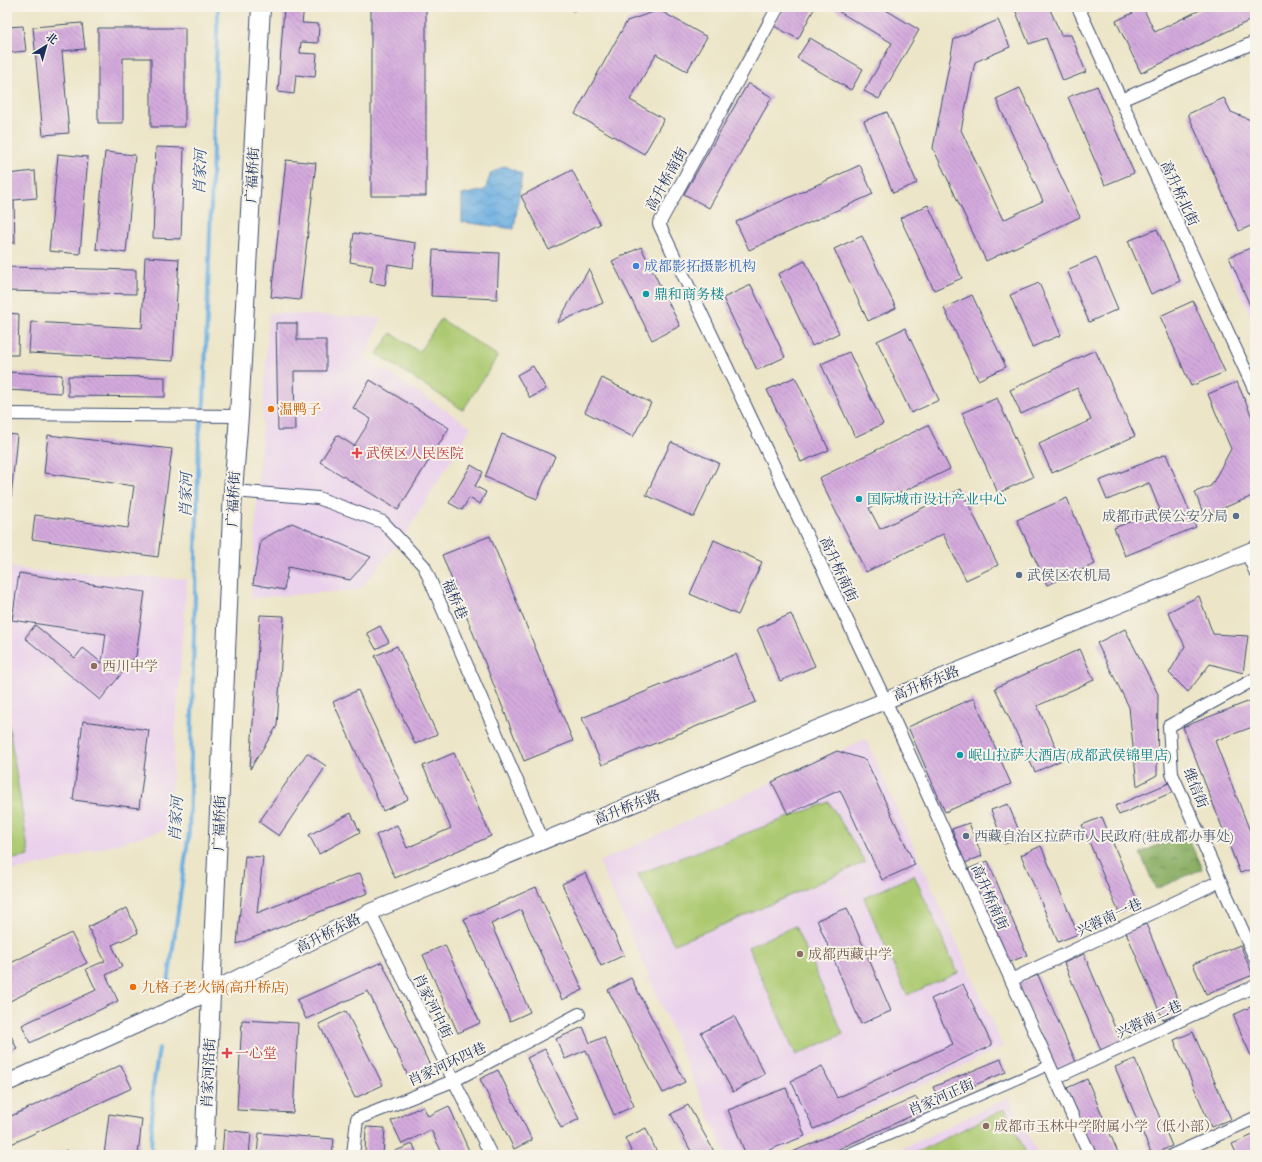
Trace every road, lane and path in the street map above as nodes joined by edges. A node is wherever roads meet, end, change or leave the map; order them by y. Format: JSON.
{"nodes":[{"id":1,"x":261,"y":7,"type":"edge"},
{"id":2,"x":778,"y":7,"type":"edge"},
{"id":3,"x":1078,"y":7,"type":"edge"},
{"id":4,"x":1255,"y":42,"type":"edge"},
{"id":5,"x":1121,"y":100,"type":"junction"},
{"id":6,"x":1255,"y":391,"type":"edge"},
{"id":7,"x":7,"y":414,"type":"edge"},
{"id":8,"x":239,"y":416,"type":"junction"},
{"id":9,"x":233,"y":491,"type":"junction"},
{"id":10,"x":1251,"y":551,"type":"edge"},
{"id":11,"x":1255,"y":571,"type":"edge"},
{"id":12,"x":1255,"y":679,"type":"edge"},
{"id":13,"x":885,"y":700,"type":"junction"},
{"id":14,"x":543,"y":841,"type":"junction"},
{"id":15,"x":1220,"y":881,"type":"junction"},
{"id":16,"x":370,"y":912,"type":"junction"},
{"id":17,"x":1255,"y":958,"type":"edge"},
{"id":18,"x":1011,"y":980,"type":"junction"},
{"id":19,"x":1255,"y":986,"type":"edge"},
{"id":20,"x":212,"y":991,"type":"junction"},
{"id":21,"x":579,"y":1014,"type":"dead end"},
{"id":22,"x":1050,"y":1065,"type":"junction"},
{"id":23,"x":1055,"y":1078,"type":"junction"},
{"id":24,"x":453,"y":1081,"type":"junction"},
{"id":25,"x":7,"y":1083,"type":"edge"},
{"id":26,"x":1255,"y":1118,"type":"edge"},
{"id":27,"x":204,"y":1155,"type":"edge"},
{"id":28,"x":353,"y":1155,"type":"edge"},
{"id":29,"x":492,"y":1155,"type":"edge"},
{"id":30,"x":844,"y":1155,"type":"edge"},
{"id":31,"x":1090,"y":1155,"type":"edge"},
{"id":32,"x":1173,"y":1155,"type":"edge"}],
"edges":[{"from":1,"to":8,"type":"main road","name":"广福桥街"},
{"from":2,"to":13,"type":"street","name":"高升桥南街"},
{"from":3,"to":5,"type":"street","name":"高升桥北街"},
{"from":4,"to":5,"type":"street"},
{"from":5,"to":6,"type":"street","name":"高升桥北街"},
{"from":7,"to":8,"type":"street"},
{"from":8,"to":9,"type":"main road","name":"广福桥街"},
{"from":9,"to":14,"type":"street","name":"福桥巷"},
{"from":9,"to":20,"type":"main road","name":"广福桥街"},
{"from":10,"to":11,"type":"street"},
{"from":10,"to":13,"type":"street","name":"高升桥东路"},
{"from":12,"to":15,"type":"street","name":"维信街"},
{"from":13,"to":14,"type":"street","name":"高升桥东路"},
{"from":13,"to":18,"type":"street","name":"高升桥南街"},
{"from":14,"to":16,"type":"street","name":"高升桥东路"},
{"from":15,"to":17,"type":"street"},
{"from":15,"to":18,"type":"street","name":"兴蓉南一巷"},
{"from":16,"to":20,"type":"street","name":"高升桥东路"},
{"from":16,"to":24,"type":"street","name":"肖家河中街"},
{"from":18,"to":22,"type":"street","name":"高升桥南街"},
{"from":19,"to":23,"type":"street","name":"兴蓉南二巷"},
{"from":20,"to":25,"type":"street","name":"高升桥东路"},
{"from":20,"to":27,"type":"main road","name":"肖家河沿街"},
{"from":21,"to":24,"type":"street","name":"肖家河环四巷"},
{"from":22,"to":23,"type":"street","name":"高升桥南街"},
{"from":22,"to":30,"type":"street","name":"肖家河正街"},
{"from":23,"to":31,"type":"street","name":"高升桥南街"},
{"from":24,"to":28,"type":"street","name":"肖家河环四巷"},
{"from":24,"to":29,"type":"street","name":"肖家河中街"},
{"from":26,"to":32,"type":"street"}]}
